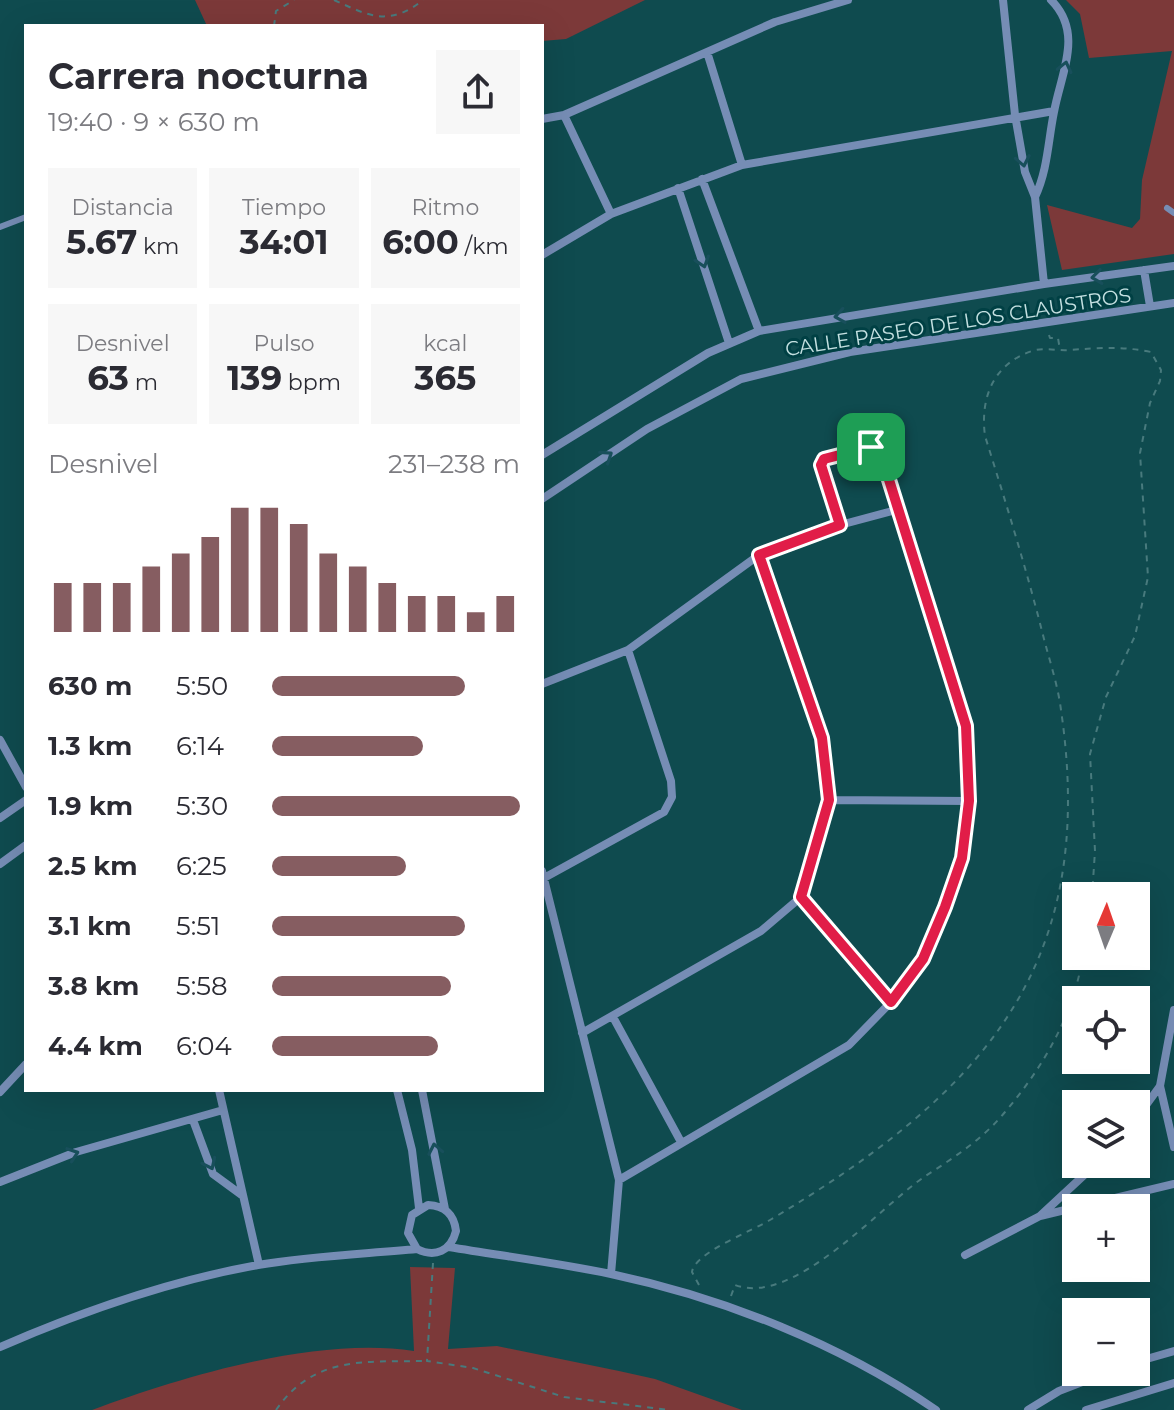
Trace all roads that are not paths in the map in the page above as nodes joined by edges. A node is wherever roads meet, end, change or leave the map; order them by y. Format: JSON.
{"nodes":[{"id":1,"x":848,"y":0,"type":"edge"},
{"id":2,"x":1003,"y":0,"type":"edge"},
{"id":3,"x":1051,"y":0,"type":"edge"},
{"id":4,"x":707,"y":52,"type":"junction"},
{"id":5,"x":1054,"y":111,"type":"junction"},
{"id":6,"x":564,"y":115,"type":"junction"},
{"id":7,"x":1015,"y":115,"type":"junction"},
{"id":8,"x":544,"y":119,"type":"edge"},
{"id":9,"x":742,"y":165,"type":"junction"},
{"id":10,"x":702,"y":179,"type":"junction"},
{"id":11,"x":678,"y":188,"type":"junction"},
{"id":12,"x":1035,"y":197,"type":"junction"},
{"id":13,"x":1167,"y":208,"type":"dead end"},
{"id":14,"x":1174,"y":213,"type":"edge"},
{"id":15,"x":611,"y":214,"type":"junction"},
{"id":16,"x":24,"y":218,"type":"edge"},
{"id":17,"x":0,"y":227,"type":"edge"},
{"id":18,"x":544,"y":254,"type":"edge"},
{"id":19,"x":1174,"y":266,"type":"edge"},
{"id":20,"x":1144,"y":270,"type":"junction"},
{"id":21,"x":1044,"y":284,"type":"junction"},
{"id":22,"x":1174,"y":303,"type":"edge"},
{"id":23,"x":1150,"y":306,"type":"junction"},
{"id":24,"x":759,"y":331,"type":"junction"},
{"id":25,"x":729,"y":343,"type":"junction"},
{"id":26,"x":544,"y":454,"type":"edge"},
{"id":27,"x":544,"y":498,"type":"edge"},
{"id":28,"x":900,"y":509,"type":"junction"},
{"id":29,"x":840,"y":525,"type":"junction"},
{"id":30,"x":759,"y":555,"type":"junction"},
{"id":31,"x":628,"y":650,"type":"junction"},
{"id":32,"x":544,"y":683,"type":"edge"},
{"id":33,"x":0,"y":740,"type":"edge"},
{"id":34,"x":24,"y":783,"type":"edge"},
{"id":35,"x":829,"y":800,"type":"junction"},
{"id":36,"x":24,"y":801,"type":"edge"},
{"id":37,"x":969,"y":801,"type":"junction"},
{"id":38,"x":0,"y":818,"type":"edge"},
{"id":39,"x":24,"y":846,"type":"edge"},
{"id":40,"x":0,"y":864,"type":"edge"},
{"id":41,"x":544,"y":873,"type":"edge"},
{"id":42,"x":544,"y":878,"type":"edge"},
{"id":43,"x":801,"y":897,"type":"junction"},
{"id":44,"x":891,"y":1002,"type":"junction"},
{"id":45,"x":1174,"y":1010,"type":"edge"},
{"id":46,"x":613,"y":1017,"type":"junction"},
{"id":47,"x":582,"y":1033,"type":"junction"},
{"id":48,"x":24,"y":1066,"type":"edge"},
{"id":49,"x":1160,"y":1086,"type":"junction"},
{"id":50,"x":0,"y":1092,"type":"edge"},
{"id":51,"x":219,"y":1092,"type":"edge"},
{"id":52,"x":398,"y":1092,"type":"edge"},
{"id":53,"x":422,"y":1092,"type":"edge"},
{"id":54,"x":1150,"y":1100,"type":"edge"},
{"id":55,"x":223,"y":1110,"type":"junction"},
{"id":56,"x":193,"y":1120,"type":"junction"},
{"id":57,"x":681,"y":1142,"type":"junction"},
{"id":58,"x":1174,"y":1147,"type":"edge"},
{"id":59,"x":1081,"y":1178,"type":"edge"},
{"id":60,"x":619,"y":1180,"type":"junction"},
{"id":61,"x":0,"y":1182,"type":"edge"},
{"id":62,"x":1174,"y":1184,"type":"edge"},
{"id":63,"x":243,"y":1196,"type":"junction"},
{"id":64,"x":419,"y":1208,"type":"junction"},
{"id":65,"x":445,"y":1209,"type":"junction"},
{"id":66,"x":1040,"y":1216,"type":"junction"},
{"id":67,"x":449,"y":1247,"type":"junction"},
{"id":68,"x":417,"y":1249,"type":"junction"},
{"id":69,"x":965,"y":1255,"type":"dead end"},
{"id":70,"x":259,"y":1265,"type":"junction"},
{"id":71,"x":611,"y":1274,"type":"junction"},
{"id":72,"x":0,"y":1347,"type":"edge"},
{"id":73,"x":1174,"y":1351,"type":"edge"},
{"id":74,"x":1150,"y":1358,"type":"edge"},
{"id":75,"x":1174,"y":1383,"type":"edge"},
{"id":76,"x":1072,"y":1386,"type":"edge"},
{"id":77,"x":936,"y":1410,"type":"edge"},
{"id":78,"x":1028,"y":1410,"type":"edge"},
{"id":79,"x":1086,"y":1410,"type":"edge"}],
"edges":[{"from":1,"to":4,"type":"street"},
{"from":2,"to":7,"type":"street"},
{"from":5,"to":3,"type":"street","one_way":true},
{"from":4,"to":6,"type":"street"},
{"from":4,"to":9,"type":"street"},
{"from":5,"to":7,"type":"street"},
{"from":5,"to":12,"type":"street"},
{"from":6,"to":8,"type":"street"},
{"from":6,"to":15,"type":"street"},
{"from":7,"to":9,"type":"street"},
{"from":7,"to":12,"type":"street","one_way":true},
{"from":9,"to":10,"type":"street"},
{"from":10,"to":11,"type":"street"},
{"from":10,"to":24,"type":"street"},
{"from":11,"to":15,"type":"street"},
{"from":11,"to":25,"type":"street","one_way":true},
{"from":12,"to":21,"type":"street"},
{"from":13,"to":14,"type":"lane"},
{"from":15,"to":18,"type":"street"},
{"from":16,"to":17,"type":"lane"},
{"from":19,"to":20,"type":"street","name":"CALLE PASEO DE LOS CLAUSTROS"},
{"from":20,"to":21,"type":"street","name":"CALLE PASEO DE LOS CLAUSTROS","one_way":true},
{"from":20,"to":23,"type":"street"},
{"from":21,"to":24,"type":"street","name":"CALLE PASEO DE LOS CLAUSTROS","one_way":true},
{"from":22,"to":23,"type":"street","name":"CALLE PASEO DE LOS CLAUSTROS"},
{"from":27,"to":23,"type":"street","name":"CALLE PASEO DE LOS CLAUSTROS","one_way":true},
{"from":24,"to":25,"type":"street","name":"CALLE PASEO DE LOS CLAUSTROS"},
{"from":25,"to":26,"type":"street","name":"CALLE PASEO DE LOS CLAUSTROS"},
{"from":28,"to":29,"type":"street"},
{"from":28,"to":29,"type":"street"},
{"from":28,"to":37,"type":"street"},
{"from":29,"to":30,"type":"street"},
{"from":30,"to":31,"type":"street"},
{"from":30,"to":35,"type":"street"},
{"from":31,"to":32,"type":"street"},
{"from":31,"to":41,"type":"street"},
{"from":33,"to":34,"type":"street"},
{"from":35,"to":37,"type":"street"},
{"from":35,"to":43,"type":"street"},
{"from":36,"to":38,"type":"street"},
{"from":37,"to":44,"type":"street"},
{"from":39,"to":40,"type":"street"},
{"from":42,"to":47,"type":"street"},
{"from":43,"to":44,"type":"street"},
{"from":43,"to":46,"type":"street"},
{"from":44,"to":57,"type":"street"},
{"from":45,"to":49,"type":"street"},
{"from":46,"to":47,"type":"street"},
{"from":46,"to":57,"type":"street"},
{"from":47,"to":60,"type":"street"},
{"from":48,"to":50,"type":"street"},
{"from":49,"to":54,"type":"street"},
{"from":49,"to":58,"type":"street"},
{"from":51,"to":55,"type":"street"},
{"from":52,"to":64,"type":"street"},
{"from":65,"to":53,"type":"street","one_way":true},
{"from":55,"to":56,"type":"street"},
{"from":55,"to":63,"type":"street"},
{"from":61,"to":56,"type":"street","one_way":true},
{"from":56,"to":63,"type":"street","one_way":true},
{"from":57,"to":60,"type":"street"},
{"from":59,"to":66,"type":"street"},
{"from":60,"to":71,"type":"street"},
{"from":62,"to":66,"type":"street"},
{"from":63,"to":70,"type":"street"},
{"from":64,"to":65,"type":"street"},
{"from":64,"to":68,"type":"street"},
{"from":65,"to":67,"type":"street"},
{"from":66,"to":69,"type":"street"},
{"from":67,"to":68,"type":"street"},
{"from":67,"to":71,"type":"street"},
{"from":68,"to":70,"type":"street"},
{"from":70,"to":72,"type":"street"},
{"from":71,"to":77,"type":"street"},
{"from":73,"to":74,"type":"street"},
{"from":75,"to":79,"type":"street"},
{"from":76,"to":78,"type":"street"}]}
